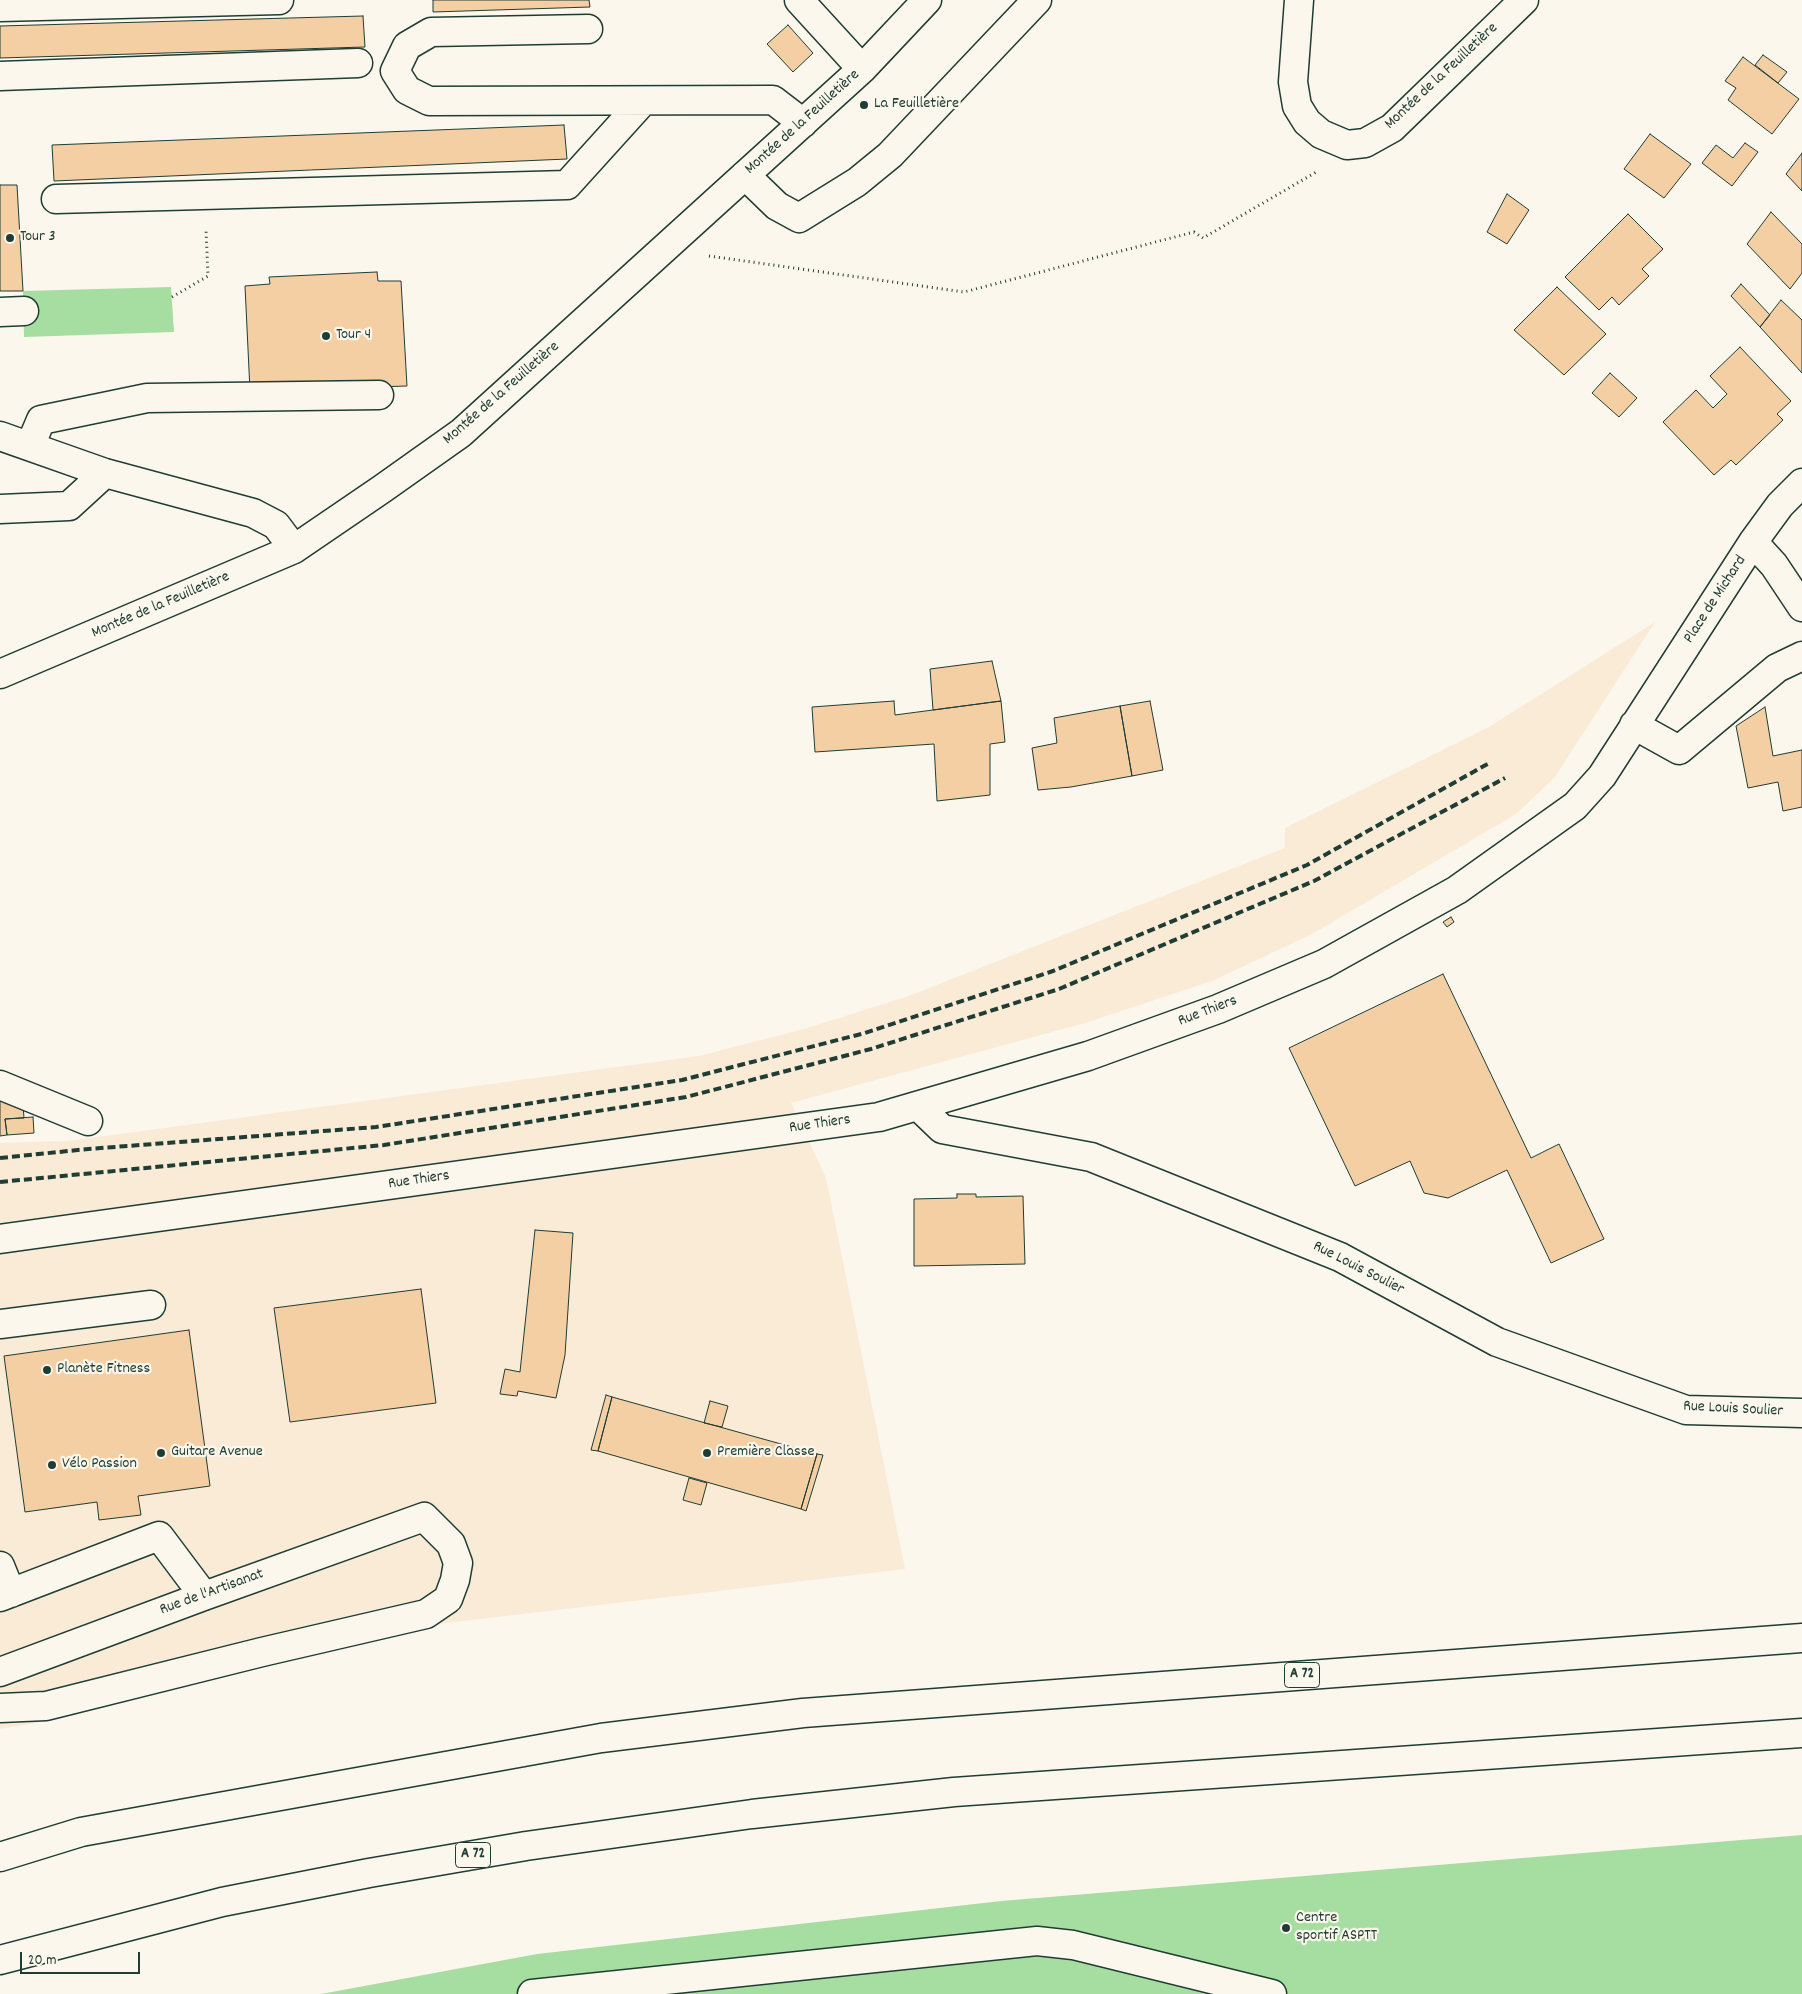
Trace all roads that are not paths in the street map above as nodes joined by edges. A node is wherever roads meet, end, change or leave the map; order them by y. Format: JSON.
{"nodes":[{"id":1,"x":279,"y":0,"type":"edge"},
{"id":2,"x":799,"y":0,"type":"edge"},
{"id":3,"x":928,"y":0,"type":"edge"},
{"id":4,"x":1037,"y":0,"type":"edge"},
{"id":5,"x":1299,"y":0,"type":"edge"},
{"id":6,"x":1524,"y":0,"type":"edge"},
{"id":7,"x":0,"y":8,"type":"edge"},
{"id":8,"x":588,"y":29,"type":"dead end"},
{"id":9,"x":358,"y":63,"type":"dead end"},
{"id":10,"x":862,"y":69,"type":"junction"},
{"id":11,"x":0,"y":76,"type":"edge"},
{"id":12,"x":643,"y":101,"type":"junction"},
{"id":13,"x":803,"y":123,"type":"junction"},
{"id":14,"x":745,"y":175,"type":"junction"},
{"id":15,"x":56,"y":199,"type":"dead end"},
{"id":16,"x":379,"y":395,"type":"dead end"},
{"id":17,"x":0,"y":436,"type":"edge"},
{"id":18,"x":30,"y":446,"type":"junction"},
{"id":19,"x":105,"y":473,"type":"junction"},
{"id":20,"x":1802,"y":483,"type":"edge"},
{"id":21,"x":0,"y":509,"type":"edge"},
{"id":22,"x":1754,"y":542,"type":"junction"},
{"id":23,"x":294,"y":549,"type":"junction"},
{"id":24,"x":1802,"y":608,"type":"edge"},
{"id":25,"x":1802,"y":656,"type":"edge"},
{"id":26,"x":0,"y":674,"type":"edge"},
{"id":27,"x":1634,"y":725,"type":"junction"},
{"id":28,"x":1575,"y":806,"type":"joint"},
{"id":29,"x":0,"y":1084,"type":"edge"},
{"id":30,"x":918,"y":1106,"type":"junction"},
{"id":31,"x":88,"y":1121,"type":"dead end"},
{"id":32,"x":0,"y":1239,"type":"edge"},
{"id":33,"x":151,"y":1305,"type":"dead end"},
{"id":34,"x":0,"y":1324,"type":"edge"},
{"id":35,"x":1802,"y":1413,"type":"edge"},
{"id":36,"x":0,"y":1566,"type":"edge"},
{"id":37,"x":5,"y":1595,"type":"edge"},
{"id":38,"x":204,"y":1596,"type":"junction"},
{"id":39,"x":1802,"y":1638,"type":"edge"},
{"id":40,"x":0,"y":1672,"type":"edge"},
{"id":41,"x":0,"y":1708,"type":"edge"},
{"id":42,"x":1802,"y":1733,"type":"edge"},
{"id":43,"x":0,"y":1858,"type":"edge"},
{"id":44,"x":0,"y":1960,"type":"edge"},
{"id":45,"x":532,"y":1994,"type":"edge"},
{"id":46,"x":1272,"y":1994,"type":"edge"}],
"edges":[{"from":1,"to":7,"type":"main road"},
{"from":2,"to":10,"type":"main road"},
{"from":3,"to":10,"type":"main road","name":"Montée de la Feuilletière"},
{"from":4,"to":14,"type":"main road"},
{"from":5,"to":6,"type":"main road","name":"Montée de la Feuilletière"},
{"from":8,"to":12,"type":"main road"},
{"from":9,"to":11,"type":"main road"},
{"from":10,"to":13,"type":"main road","name":"Montée de la Feuilletière"},
{"from":12,"to":13,"type":"main road"},
{"from":12,"to":15,"type":"main road"},
{"from":13,"to":14,"type":"main road","name":"Montée de la Feuilletière"},
{"from":14,"to":23,"type":"main road","name":"Montée de la Feuilletière"},
{"from":16,"to":18,"type":"main road"},
{"from":17,"to":18,"type":"main road"},
{"from":18,"to":19,"type":"main road"},
{"from":19,"to":21,"type":"main road"},
{"from":19,"to":23,"type":"main road"},
{"from":20,"to":22,"type":"main road"},
{"from":22,"to":24,"type":"main road","name":"Place de Michard"},
{"from":22,"to":27,"type":"main road","name":"Place de Michard"},
{"from":23,"to":26,"type":"main road","name":"Montée de la Feuilletière"},
{"from":25,"to":27,"type":"main road"},
{"from":27,"to":28,"type":"main road","name":"Place de Michard"},
{"from":28,"to":30,"type":"main road","name":"Rue Thiers"},
{"from":29,"to":31,"type":"main road"},
{"from":30,"to":32,"type":"main road","name":"Rue Thiers"},
{"from":30,"to":35,"type":"main road","name":"Rue Louis Soulier"},
{"from":33,"to":34,"type":"main road"},
{"from":36,"to":37,"type":"main road"},
{"from":37,"to":38,"type":"main road"},
{"from":38,"to":40,"type":"main road","name":"Rue de l'Artisanat"},
{"from":38,"to":41,"type":"main road","name":"Rue de l'Artisanat"},
{"from":39,"to":43,"type":"main road","number":"A 72"},
{"from":42,"to":44,"type":"main road","number":"A 72"},
{"from":45,"to":46,"type":"main road"}]}
